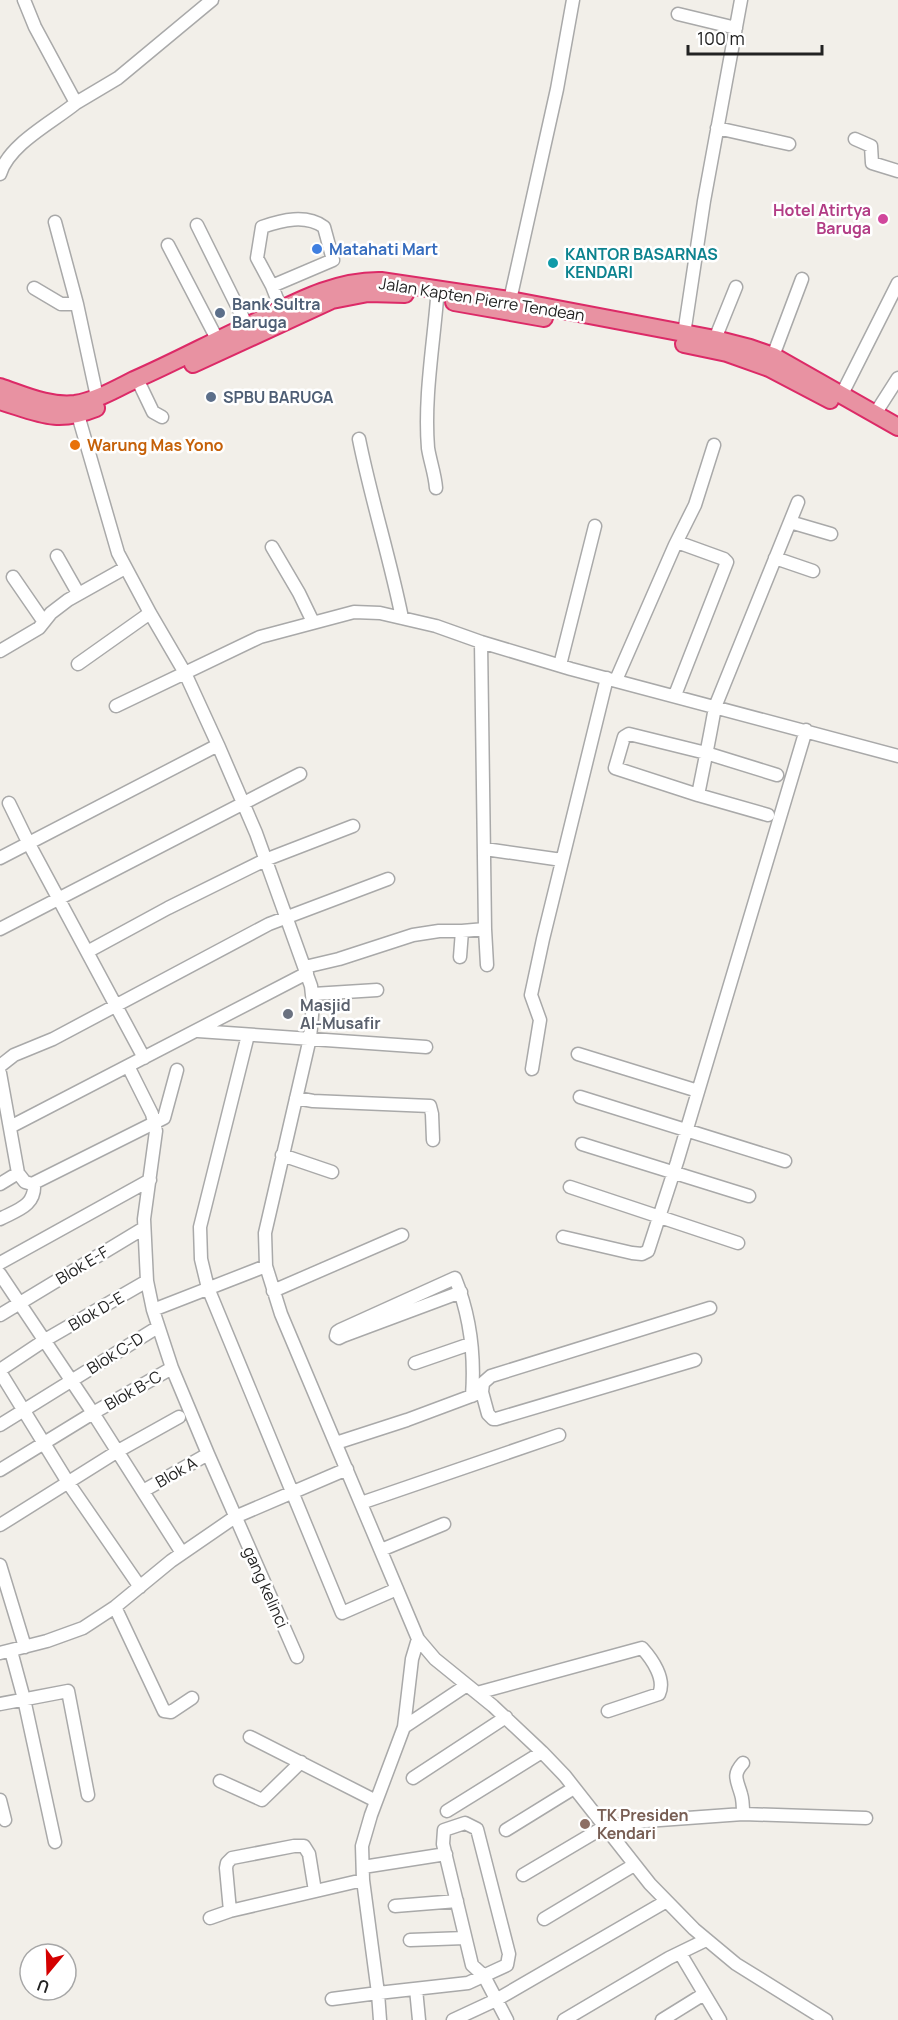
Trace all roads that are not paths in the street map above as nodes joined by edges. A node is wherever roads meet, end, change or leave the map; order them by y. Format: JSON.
{"nodes":[{"id":1,"x":24,"y":0,"type":"edge"},
{"id":2,"x":212,"y":0,"type":"edge"},
{"id":3,"x":573,"y":0,"type":"edge"},
{"id":4,"x":741,"y":0,"type":"edge"},
{"id":5,"x":678,"y":14,"type":"dead end"},
{"id":6,"x":736,"y":28,"type":"junction"},
{"id":7,"x":76,"y":103,"type":"junction"},
{"id":8,"x":717,"y":128,"type":"junction"},
{"id":9,"x":855,"y":139,"type":"dead end"},
{"id":10,"x":789,"y":144,"type":"dead end"},
{"id":11,"x":898,"y":171,"type":"edge"},
{"id":12,"x":0,"y":174,"type":"edge"},
{"id":13,"x":55,"y":222,"type":"dead end"},
{"id":14,"x":197,"y":225,"type":"dead end"},
{"id":15,"x":168,"y":245,"type":"dead end"},
{"id":16,"x":802,"y":279,"type":"dead end"},
{"id":17,"x":898,"y":283,"type":"edge"},
{"id":18,"x":272,"y":286,"type":"junction"},
{"id":19,"x":736,"y":287,"type":"dead end"},
{"id":20,"x":33,"y":288,"type":"dead end"},
{"id":21,"x":437,"y":299,"type":"junction"},
{"id":22,"x":510,"y":300,"type":"junction"},
{"id":23,"x":77,"y":304,"type":"junction"},
{"id":24,"x":280,"y":309,"type":"junction"},
{"id":25,"x":567,"y":317,"type":"junction"},
{"id":26,"x":247,"y":326,"type":"junction"},
{"id":27,"x":684,"y":334,"type":"junction"},
{"id":28,"x":216,"y":339,"type":"junction"},
{"id":29,"x":716,"y":339,"type":"junction"},
{"id":30,"x":199,"y":355,"type":"junction"},
{"id":31,"x":773,"y":356,"type":"junction"},
{"id":32,"x":898,"y":378,"type":"edge"},
{"id":33,"x":0,"y":387,"type":"edge"},
{"id":34,"x":141,"y":387,"type":"junction"},
{"id":35,"x":842,"y":394,"type":"junction"},
{"id":36,"x":97,"y":396,"type":"junction"},
{"id":37,"x":0,"y":401,"type":"edge"},
{"id":38,"x":875,"y":414,"type":"junction"},
{"id":39,"x":78,"y":415,"type":"junction"},
{"id":40,"x":162,"y":417,"type":"dead end"},
{"id":41,"x":898,"y":427,"type":"edge"},
{"id":42,"x":359,"y":439,"type":"dead end"},
{"id":43,"x":898,"y":440,"type":"edge"},
{"id":44,"x":714,"y":445,"type":"dead end"},
{"id":45,"x":436,"y":489,"type":"dead end"},
{"id":46,"x":798,"y":502,"type":"dead end"},
{"id":47,"x":790,"y":522,"type":"junction"},
{"id":48,"x":595,"y":526,"type":"dead end"},
{"id":49,"x":831,"y":534,"type":"dead end"},
{"id":50,"x":677,"y":542,"type":"junction"},
{"id":51,"x":272,"y":547,"type":"dead end"},
{"id":52,"x":57,"y":556,"type":"dead end"},
{"id":53,"x":775,"y":558,"type":"junction"},
{"id":54,"x":125,"y":568,"type":"junction"},
{"id":55,"x":813,"y":571,"type":"dead end"},
{"id":56,"x":12,"y":577,"type":"dead end"},
{"id":57,"x":78,"y":593,"type":"junction"},
{"id":58,"x":150,"y":613,"type":"junction"},
{"id":59,"x":402,"y":618,"type":"junction"},
{"id":60,"x":44,"y":622,"type":"junction"},
{"id":61,"x":313,"y":622,"type":"junction"},
{"id":62,"x":481,"y":642,"type":"junction"},
{"id":63,"x":0,"y":651,"type":"edge"},
{"id":64,"x":78,"y":664,"type":"dead end"},
{"id":65,"x":560,"y":665,"type":"junction"},
{"id":66,"x":184,"y":673,"type":"junction"},
{"id":67,"x":611,"y":679,"type":"junction"},
{"id":68,"x":675,"y":695,"type":"junction"},
{"id":69,"x":116,"y":706,"type":"dead end"},
{"id":70,"x":715,"y":706,"type":"junction"},
{"id":71,"x":806,"y":730,"type":"junction"},
{"id":72,"x":218,"y":745,"type":"junction"},
{"id":73,"x":706,"y":753,"type":"junction"},
{"id":74,"x":897,"y":753,"type":"edge"},
{"id":75,"x":300,"y":774,"type":"dead end"},
{"id":76,"x":777,"y":775,"type":"dead end"},
{"id":77,"x":698,"y":795,"type":"junction"},
{"id":78,"x":9,"y":803,"type":"dead end"},
{"id":79,"x":244,"y":803,"type":"junction"},
{"id":80,"x":768,"y":815,"type":"dead end"},
{"id":81,"x":353,"y":826,"type":"dead end"},
{"id":82,"x":28,"y":842,"type":"junction"},
{"id":83,"x":484,"y":849,"type":"junction"},
{"id":84,"x":0,"y":858,"type":"edge"},
{"id":85,"x":266,"y":860,"type":"junction"},
{"id":86,"x":562,"y":860,"type":"junction"},
{"id":87,"x":388,"y":879,"type":"dead end"},
{"id":88,"x":59,"y":897,"type":"junction"},
{"id":89,"x":286,"y":916,"type":"junction"},
{"id":90,"x":0,"y":928,"type":"edge"},
{"id":91,"x":485,"y":929,"type":"junction"},
{"id":92,"x":462,"y":932,"type":"junction"},
{"id":93,"x":87,"y":952,"type":"junction"},
{"id":94,"x":460,"y":957,"type":"dead end"},
{"id":95,"x":487,"y":965,"type":"dead end"},
{"id":96,"x":306,"y":970,"type":"junction"},
{"id":97,"x":377,"y":990,"type":"dead end"},
{"id":98,"x":313,"y":994,"type":"junction"},
{"id":99,"x":116,"y":1004,"type":"junction"},
{"id":100,"x":198,"y":1031,"type":"junction"},
{"id":101,"x":248,"y":1035,"type":"junction"},
{"id":102,"x":310,"y":1038,"type":"junction"},
{"id":103,"x":426,"y":1047,"type":"dead end"},
{"id":104,"x":578,"y":1054,"type":"dead end"},
{"id":105,"x":144,"y":1058,"type":"junction"},
{"id":106,"x":0,"y":1066,"type":"edge"},
{"id":107,"x":128,"y":1066,"type":"junction"},
{"id":108,"x":532,"y":1069,"type":"dead end"},
{"id":109,"x":177,"y":1070,"type":"dead end"},
{"id":110,"x":0,"y":1073,"type":"edge"},
{"id":111,"x":698,"y":1091,"type":"junction"},
{"id":112,"x":580,"y":1097,"type":"dead end"},
{"id":113,"x":296,"y":1098,"type":"junction"},
{"id":114,"x":154,"y":1124,"type":"junction"},
{"id":115,"x":10,"y":1127,"type":"junction"},
{"id":116,"x":687,"y":1129,"type":"junction"},
{"id":117,"x":433,"y":1140,"type":"dead end"},
{"id":118,"x":582,"y":1144,"type":"dead end"},
{"id":119,"x":282,"y":1155,"type":"junction"},
{"id":120,"x":785,"y":1161,"type":"dead end"},
{"id":121,"x":332,"y":1172,"type":"dead end"},
{"id":122,"x":674,"y":1172,"type":"junction"},
{"id":123,"x":18,"y":1173,"type":"junction"},
{"id":124,"x":150,"y":1180,"type":"junction"},
{"id":125,"x":34,"y":1183,"type":"junction"},
{"id":126,"x":0,"y":1184,"type":"edge"},
{"id":127,"x":570,"y":1187,"type":"dead end"},
{"id":128,"x":749,"y":1196,"type":"dead end"},
{"id":129,"x":660,"y":1216,"type":"junction"},
{"id":130,"x":0,"y":1219,"type":"edge"},
{"id":131,"x":144,"y":1228,"type":"junction"},
{"id":132,"x":402,"y":1235,"type":"dead end"},
{"id":133,"x":562,"y":1237,"type":"dead end"},
{"id":134,"x":738,"y":1243,"type":"dead end"},
{"id":135,"x":0,"y":1263,"type":"edge"},
{"id":136,"x":266,"y":1266,"type":"junction"},
{"id":137,"x":0,"y":1274,"type":"edge"},
{"id":138,"x":147,"y":1281,"type":"junction"},
{"id":139,"x":208,"y":1288,"type":"junction"},
{"id":140,"x":273,"y":1291,"type":"junction"},
{"id":141,"x":461,"y":1292,"type":"junction"},
{"id":142,"x":19,"y":1303,"type":"junction"},
{"id":143,"x":710,"y":1308,"type":"dead end"},
{"id":144,"x":153,"y":1310,"type":"junction"},
{"id":145,"x":0,"y":1315,"type":"edge"},
{"id":146,"x":158,"y":1327,"type":"junction"},
{"id":147,"x":45,"y":1340,"type":"junction"},
{"id":148,"x":470,"y":1344,"type":"junction"},
{"id":149,"x":695,"y":1360,"type":"dead end"},
{"id":150,"x":415,"y":1363,"type":"dead end"},
{"id":151,"x":172,"y":1368,"type":"junction"},
{"id":152,"x":0,"y":1371,"type":"edge"},
{"id":153,"x":72,"y":1380,"type":"junction"},
{"id":154,"x":477,"y":1394,"type":"junction"},
{"id":155,"x":24,"y":1409,"type":"junction"},
{"id":156,"x":93,"y":1413,"type":"junction"},
{"id":157,"x":179,"y":1417,"type":"dead end"},
{"id":158,"x":0,"y":1425,"type":"edge"},
{"id":159,"x":559,"y":1435,"type":"dead end"},
{"id":160,"x":336,"y":1443,"type":"junction"},
{"id":161,"x":45,"y":1444,"type":"junction"},
{"id":162,"x":118,"y":1452,"type":"junction"},
{"id":163,"x":208,"y":1454,"type":"junction"},
{"id":164,"x":347,"y":1469,"type":"junction"},
{"id":165,"x":0,"y":1470,"type":"edge"},
{"id":166,"x":69,"y":1484,"type":"junction"},
{"id":167,"x":143,"y":1491,"type":"junction"},
{"id":168,"x":291,"y":1493,"type":"junction"},
{"id":169,"x":361,"y":1503,"type":"junction"},
{"id":170,"x":235,"y":1517,"type":"junction"},
{"id":171,"x":444,"y":1524,"type":"dead end"},
{"id":172,"x":0,"y":1525,"type":"edge"},
{"id":173,"x":381,"y":1550,"type":"junction"},
{"id":174,"x":182,"y":1553,"type":"junction"},
{"id":175,"x":0,"y":1565,"type":"edge"},
{"id":176,"x":140,"y":1587,"type":"junction"},
{"id":177,"x":397,"y":1589,"type":"junction"},
{"id":178,"x":116,"y":1607,"type":"junction"},
{"id":179,"x":418,"y":1639,"type":"junction"},
{"id":180,"x":25,"y":1647,"type":"junction"},
{"id":181,"x":6,"y":1652,"type":"edge"},
{"id":182,"x":297,"y":1657,"type":"dead end"},
{"id":183,"x":467,"y":1685,"type":"junction"},
{"id":184,"x":477,"y":1693,"type":"junction"},
{"id":185,"x":192,"y":1698,"type":"dead end"},
{"id":186,"x":24,"y":1699,"type":"junction"},
{"id":187,"x":0,"y":1704,"type":"edge"},
{"id":188,"x":608,"y":1711,"type":"dead end"},
{"id":189,"x":506,"y":1717,"type":"junction"},
{"id":190,"x":404,"y":1726,"type":"junction"},
{"id":191,"x":250,"y":1737,"type":"dead end"},
{"id":192,"x":542,"y":1752,"type":"junction"},
{"id":193,"x":301,"y":1762,"type":"junction"},
{"id":194,"x":743,"y":1763,"type":"dead end"},
{"id":195,"x":412,"y":1778,"type":"dead end"},
{"id":196,"x":220,"y":1781,"type":"dead end"},
{"id":197,"x":574,"y":1788,"type":"junction"},
{"id":198,"x":88,"y":1795,"type":"dead end"},
{"id":199,"x":0,"y":1800,"type":"edge"},
{"id":200,"x":376,"y":1801,"type":"junction"},
{"id":201,"x":447,"y":1811,"type":"dead end"},
{"id":202,"x":743,"y":1814,"type":"junction"},
{"id":203,"x":866,"y":1818,"type":"dead end"},
{"id":204,"x":4,"y":1820,"type":"dead end"},
{"id":205,"x":604,"y":1827,"type":"junction"},
{"id":206,"x":506,"y":1830,"type":"dead end"},
{"id":207,"x":55,"y":1842,"type":"dead end"},
{"id":208,"x":446,"y":1854,"type":"junction"},
{"id":209,"x":634,"y":1865,"type":"junction"},
{"id":210,"x":363,"y":1873,"type":"junction"},
{"id":211,"x":523,"y":1875,"type":"dead end"},
{"id":212,"x":315,"y":1891,"type":"junction"},
{"id":213,"x":457,"y":1901,"type":"junction"},
{"id":214,"x":665,"y":1902,"type":"junction"},
{"id":215,"x":395,"y":1906,"type":"dead end"},
{"id":216,"x":231,"y":1911,"type":"junction"},
{"id":217,"x":210,"y":1918,"type":"dead end"},
{"id":218,"x":544,"y":1920,"type":"dead end"},
{"id":219,"x":465,"y":1938,"type":"junction"},
{"id":220,"x":410,"y":1940,"type":"dead end"},
{"id":221,"x":706,"y":1940,"type":"junction"},
{"id":222,"x":680,"y":1953,"type":"junction"},
{"id":223,"x":484,"y":1976,"type":"junction"},
{"id":224,"x":416,"y":1989,"type":"junction"},
{"id":225,"x":378,"y":1993,"type":"junction"},
{"id":226,"x":704,"y":1995,"type":"junction"},
{"id":227,"x":332,"y":1999,"type":"dead end"},
{"id":228,"x":496,"y":2000,"type":"junction"},
{"id":229,"x":380,"y":2020,"type":"edge"},
{"id":230,"x":419,"y":2020,"type":"edge"},
{"id":231,"x":453,"y":2020,"type":"edge"},
{"id":232,"x":507,"y":2020,"type":"edge"},
{"id":233,"x":564,"y":2020,"type":"edge"},
{"id":234,"x":662,"y":2020,"type":"edge"},
{"id":235,"x":720,"y":2020,"type":"edge"},
{"id":236,"x":826,"y":2020,"type":"edge"}],
"edges":[{"from":1,"to":7,"type":"street"},
{"from":2,"to":7,"type":"street"},
{"from":3,"to":22,"type":"street"},
{"from":4,"to":6,"type":"street"},
{"from":5,"to":6,"type":"street"},
{"from":6,"to":8,"type":"street"},
{"from":7,"to":12,"type":"street"},
{"from":8,"to":10,"type":"street"},
{"from":8,"to":27,"type":"street"},
{"from":9,"to":11,"type":"street"},
{"from":13,"to":23,"type":"street"},
{"from":14,"to":26,"type":"street"},
{"from":15,"to":28,"type":"street"},
{"from":16,"to":31,"type":"street"},
{"from":17,"to":35,"type":"street"},
{"from":18,"to":18,"type":"street"},
{"from":18,"to":24,"type":"street"},
{"from":19,"to":29,"type":"street"},
{"from":20,"to":23,"type":"street"},
{"from":21,"to":25,"type":"highway","name":"Jalan Kapten Pierre Tendean"},
{"from":21,"to":30,"type":"highway","name":"Jalan Kapten Pierre Tendean"},
{"from":21,"to":45,"type":"street"},
{"from":22,"to":24,"type":"highway","name":"Jalan Kapten Pierre Tendean"},
{"from":22,"to":25,"type":"highway","name":"Jalan Kapten Pierre Tendean"},
{"from":23,"to":36,"type":"street"},
{"from":24,"to":26,"type":"highway","name":"Jalan Kapten Pierre Tendean"},
{"from":25,"to":27,"type":"highway","name":"Jalan Kapten Pierre Tendean"},
{"from":25,"to":43,"type":"highway","name":"Jalan Kapten Pierre Tendean"},
{"from":26,"to":28,"type":"highway","name":"Jalan Kapten Pierre Tendean"},
{"from":27,"to":29,"type":"highway","name":"Jalan Kapten Pierre Tendean"},
{"from":28,"to":30,"type":"highway","name":"Jalan Kapten Pierre Tendean"},
{"from":29,"to":31,"type":"highway","name":"Jalan Kapten Pierre Tendean"},
{"from":30,"to":34,"type":"highway","name":"Jalan Kapten Pierre Tendean"},
{"from":30,"to":36,"type":"highway","name":"Jalan Kapten Pierre Tendean"},
{"from":31,"to":35,"type":"highway","name":"Jalan Kapten Pierre Tendean"},
{"from":32,"to":38,"type":"street"},
{"from":33,"to":36,"type":"highway","name":"Jalan Kapten Pierre Tendean"},
{"from":34,"to":39,"type":"highway","name":"Jalan Kapten Pierre Tendean"},
{"from":34,"to":40,"type":"street"},
{"from":35,"to":38,"type":"highway","name":"Jalan Kapten Pierre Tendean"},
{"from":37,"to":39,"type":"highway","name":"Jalan Kapten Pierre Tendean"},
{"from":38,"to":41,"type":"highway","name":"Jalan Kapten Pierre Tendean"},
{"from":39,"to":54,"type":"street"},
{"from":42,"to":59,"type":"street"},
{"from":44,"to":50,"type":"street"},
{"from":46,"to":47,"type":"street"},
{"from":47,"to":49,"type":"street"},
{"from":47,"to":53,"type":"street"},
{"from":48,"to":65,"type":"street"},
{"from":50,"to":67,"type":"street"},
{"from":50,"to":68,"type":"street"},
{"from":51,"to":61,"type":"street"},
{"from":52,"to":57,"type":"street"},
{"from":53,"to":55,"type":"street"},
{"from":53,"to":70,"type":"street"},
{"from":54,"to":57,"type":"street"},
{"from":54,"to":58,"type":"street"},
{"from":56,"to":60,"type":"street"},
{"from":57,"to":60,"type":"street"},
{"from":58,"to":64,"type":"street"},
{"from":58,"to":66,"type":"street"},
{"from":59,"to":61,"type":"street"},
{"from":59,"to":62,"type":"street"},
{"from":60,"to":63,"type":"street"},
{"from":61,"to":66,"type":"street"},
{"from":62,"to":65,"type":"street"},
{"from":62,"to":83,"type":"street"},
{"from":65,"to":67,"type":"street"},
{"from":66,"to":69,"type":"street"},
{"from":66,"to":72,"type":"street"},
{"from":67,"to":68,"type":"street"},
{"from":67,"to":86,"type":"street"},
{"from":68,"to":70,"type":"street"},
{"from":70,"to":71,"type":"street"},
{"from":70,"to":73,"type":"street"},
{"from":71,"to":74,"type":"street"},
{"from":71,"to":111,"type":"street"},
{"from":72,"to":79,"type":"street"},
{"from":72,"to":82,"type":"street"},
{"from":73,"to":76,"type":"street"},
{"from":73,"to":77,"type":"street"},
{"from":73,"to":77,"type":"street"},
{"from":75,"to":79,"type":"street"},
{"from":77,"to":80,"type":"street"},
{"from":78,"to":82,"type":"street"},
{"from":79,"to":85,"type":"street"},
{"from":79,"to":88,"type":"street"},
{"from":81,"to":85,"type":"street"},
{"from":82,"to":84,"type":"street"},
{"from":82,"to":88,"type":"street"},
{"from":83,"to":86,"type":"street"},
{"from":83,"to":91,"type":"street"},
{"from":85,"to":89,"type":"street"},
{"from":85,"to":93,"type":"street"},
{"from":86,"to":108,"type":"street"},
{"from":87,"to":89,"type":"street"},
{"from":88,"to":90,"type":"street"},
{"from":88,"to":93,"type":"street"},
{"from":89,"to":96,"type":"street"},
{"from":89,"to":99,"type":"street"},
{"from":91,"to":92,"type":"street"},
{"from":91,"to":95,"type":"street"},
{"from":92,"to":94,"type":"street"},
{"from":92,"to":96,"type":"street"},
{"from":93,"to":99,"type":"street"},
{"from":96,"to":98,"type":"street"},
{"from":96,"to":100,"type":"street"},
{"from":97,"to":98,"type":"street"},
{"from":98,"to":102,"type":"street"},
{"from":99,"to":105,"type":"street"},
{"from":99,"to":106,"type":"street"},
{"from":100,"to":101,"type":"street"},
{"from":100,"to":105,"type":"street"},
{"from":101,"to":102,"type":"street"},
{"from":101,"to":139,"type":"street"},
{"from":102,"to":103,"type":"street"},
{"from":102,"to":113,"type":"street"},
{"from":104,"to":111,"type":"street"},
{"from":105,"to":107,"type":"street"},
{"from":107,"to":114,"type":"street"},
{"from":107,"to":115,"type":"street"},
{"from":109,"to":114,"type":"street"},
{"from":110,"to":115,"type":"street"},
{"from":111,"to":116,"type":"street"},
{"from":112,"to":116,"type":"street"},
{"from":113,"to":117,"type":"street"},
{"from":113,"to":119,"type":"street"},
{"from":114,"to":124,"type":"street","name":"gang kelinci"},
{"from":114,"to":125,"type":"street"},
{"from":115,"to":123,"type":"street"},
{"from":116,"to":120,"type":"street"},
{"from":116,"to":122,"type":"street"},
{"from":118,"to":122,"type":"street"},
{"from":119,"to":121,"type":"street"},
{"from":119,"to":136,"type":"street"},
{"from":122,"to":128,"type":"street"},
{"from":122,"to":129,"type":"street"},
{"from":123,"to":125,"type":"street"},
{"from":123,"to":126,"type":"street"},
{"from":124,"to":131,"type":"street","name":"gang kelinci"},
{"from":124,"to":135,"type":"street"},
{"from":125,"to":130,"type":"street"},
{"from":127,"to":129,"type":"street"},
{"from":129,"to":133,"type":"street"},
{"from":129,"to":134,"type":"street"},
{"from":131,"to":138,"type":"street","name":"gang kelinci"},
{"from":131,"to":142,"type":"street","name":"Blok E-F"},
{"from":132,"to":140,"type":"street"},
{"from":136,"to":139,"type":"street"},
{"from":136,"to":140,"type":"street"},
{"from":137,"to":142,"type":"street"},
{"from":138,"to":144,"type":"street","name":"gang kelinci"},
{"from":138,"to":147,"type":"street","name":"Blok D-E"},
{"from":139,"to":144,"type":"street"},
{"from":139,"to":168,"type":"street"},
{"from":140,"to":160,"type":"street"},
{"from":141,"to":141,"type":"street"},
{"from":141,"to":148,"type":"street"},
{"from":142,"to":145,"type":"street","name":"Blok E-F"},
{"from":142,"to":147,"type":"street"},
{"from":143,"to":154,"type":"street"},
{"from":144,"to":146,"type":"street","name":"gang kelinci"},
{"from":146,"to":151,"type":"street","name":"gang kelinci"},
{"from":146,"to":153,"type":"street","name":"Blok C-D"},
{"from":147,"to":152,"type":"street","name":"Blok D-E"},
{"from":147,"to":153,"type":"street"},
{"from":148,"to":150,"type":"street"},
{"from":148,"to":154,"type":"street"},
{"from":149,"to":154,"type":"street"},
{"from":151,"to":156,"type":"street","name":"Blok B-C"},
{"from":151,"to":163,"type":"street","name":"gang kelinci"},
{"from":152,"to":155,"type":"street"},
{"from":153,"to":155,"type":"street","name":"Blok C-D"},
{"from":153,"to":156,"type":"street"},
{"from":154,"to":160,"type":"street"},
{"from":155,"to":158,"type":"street","name":"Blok C-D"},
{"from":155,"to":161,"type":"street"},
{"from":156,"to":161,"type":"street","name":"Blok B-C"},
{"from":156,"to":162,"type":"street"},
{"from":157,"to":162,"type":"street"},
{"from":159,"to":169,"type":"street"},
{"from":160,"to":164,"type":"street"},
{"from":161,"to":165,"type":"street","name":"Blok B-C"},
{"from":161,"to":166,"type":"street"},
{"from":162,"to":166,"type":"street"},
{"from":162,"to":167,"type":"street"},
{"from":163,"to":167,"type":"street","name":"Blok A"},
{"from":163,"to":170,"type":"street","name":"gang kelinci"},
{"from":164,"to":168,"type":"street"},
{"from":164,"to":169,"type":"street"},
{"from":166,"to":172,"type":"street"},
{"from":166,"to":176,"type":"street"},
{"from":167,"to":174,"type":"street"},
{"from":168,"to":170,"type":"street"},
{"from":168,"to":177,"type":"street"},
{"from":169,"to":173,"type":"street"},
{"from":170,"to":174,"type":"street"},
{"from":170,"to":182,"type":"street","name":"gang kelinci"},
{"from":171,"to":173,"type":"street"},
{"from":173,"to":177,"type":"street"},
{"from":174,"to":176,"type":"street"},
{"from":175,"to":180,"type":"street"},
{"from":176,"to":178,"type":"street"},
{"from":177,"to":179,"type":"street"},
{"from":178,"to":180,"type":"street"},
{"from":178,"to":185,"type":"street"},
{"from":179,"to":183,"type":"street"},
{"from":179,"to":190,"type":"street"},
{"from":180,"to":181,"type":"street"},
{"from":181,"to":186,"type":"street"},
{"from":183,"to":184,"type":"street"},
{"from":183,"to":190,"type":"street"},
{"from":184,"to":188,"type":"street"},
{"from":184,"to":189,"type":"street"},
{"from":186,"to":187,"type":"street"},
{"from":186,"to":198,"type":"street"},
{"from":186,"to":207,"type":"street"},
{"from":189,"to":192,"type":"street"},
{"from":189,"to":195,"type":"street"},
{"from":190,"to":200,"type":"street"},
{"from":191,"to":193,"type":"street"},
{"from":192,"to":197,"type":"street"},
{"from":192,"to":201,"type":"street"},
{"from":193,"to":196,"type":"street"},
{"from":193,"to":200,"type":"street"},
{"from":194,"to":202,"type":"street"},
{"from":197,"to":205,"type":"street"},
{"from":197,"to":206,"type":"street"},
{"from":199,"to":204,"type":"street"},
{"from":200,"to":210,"type":"street"},
{"from":202,"to":203,"type":"street"},
{"from":202,"to":205,"type":"street"},
{"from":205,"to":209,"type":"street"},
{"from":205,"to":211,"type":"street"},
{"from":208,"to":210,"type":"street"},
{"from":208,"to":213,"type":"street"},
{"from":208,"to":223,"type":"street"},
{"from":209,"to":214,"type":"street"},
{"from":209,"to":218,"type":"street"},
{"from":210,"to":212,"type":"street"},
{"from":210,"to":225,"type":"street"},
{"from":212,"to":216,"type":"street"},
{"from":212,"to":216,"type":"street"},
{"from":213,"to":215,"type":"street"},
{"from":213,"to":219,"type":"street"},
{"from":214,"to":221,"type":"street"},
{"from":214,"to":228,"type":"street"},
{"from":216,"to":217,"type":"street"},
{"from":219,"to":220,"type":"street"},
{"from":219,"to":223,"type":"street"},
{"from":221,"to":222,"type":"street"},
{"from":221,"to":236,"type":"street"},
{"from":222,"to":226,"type":"street"},
{"from":222,"to":233,"type":"street"},
{"from":223,"to":224,"type":"street"},
{"from":223,"to":228,"type":"street"},
{"from":224,"to":225,"type":"street"},
{"from":224,"to":230,"type":"street"},
{"from":225,"to":227,"type":"street"},
{"from":225,"to":229,"type":"street"},
{"from":226,"to":234,"type":"street"},
{"from":226,"to":235,"type":"street"},
{"from":228,"to":231,"type":"street"},
{"from":228,"to":232,"type":"street"}]}
